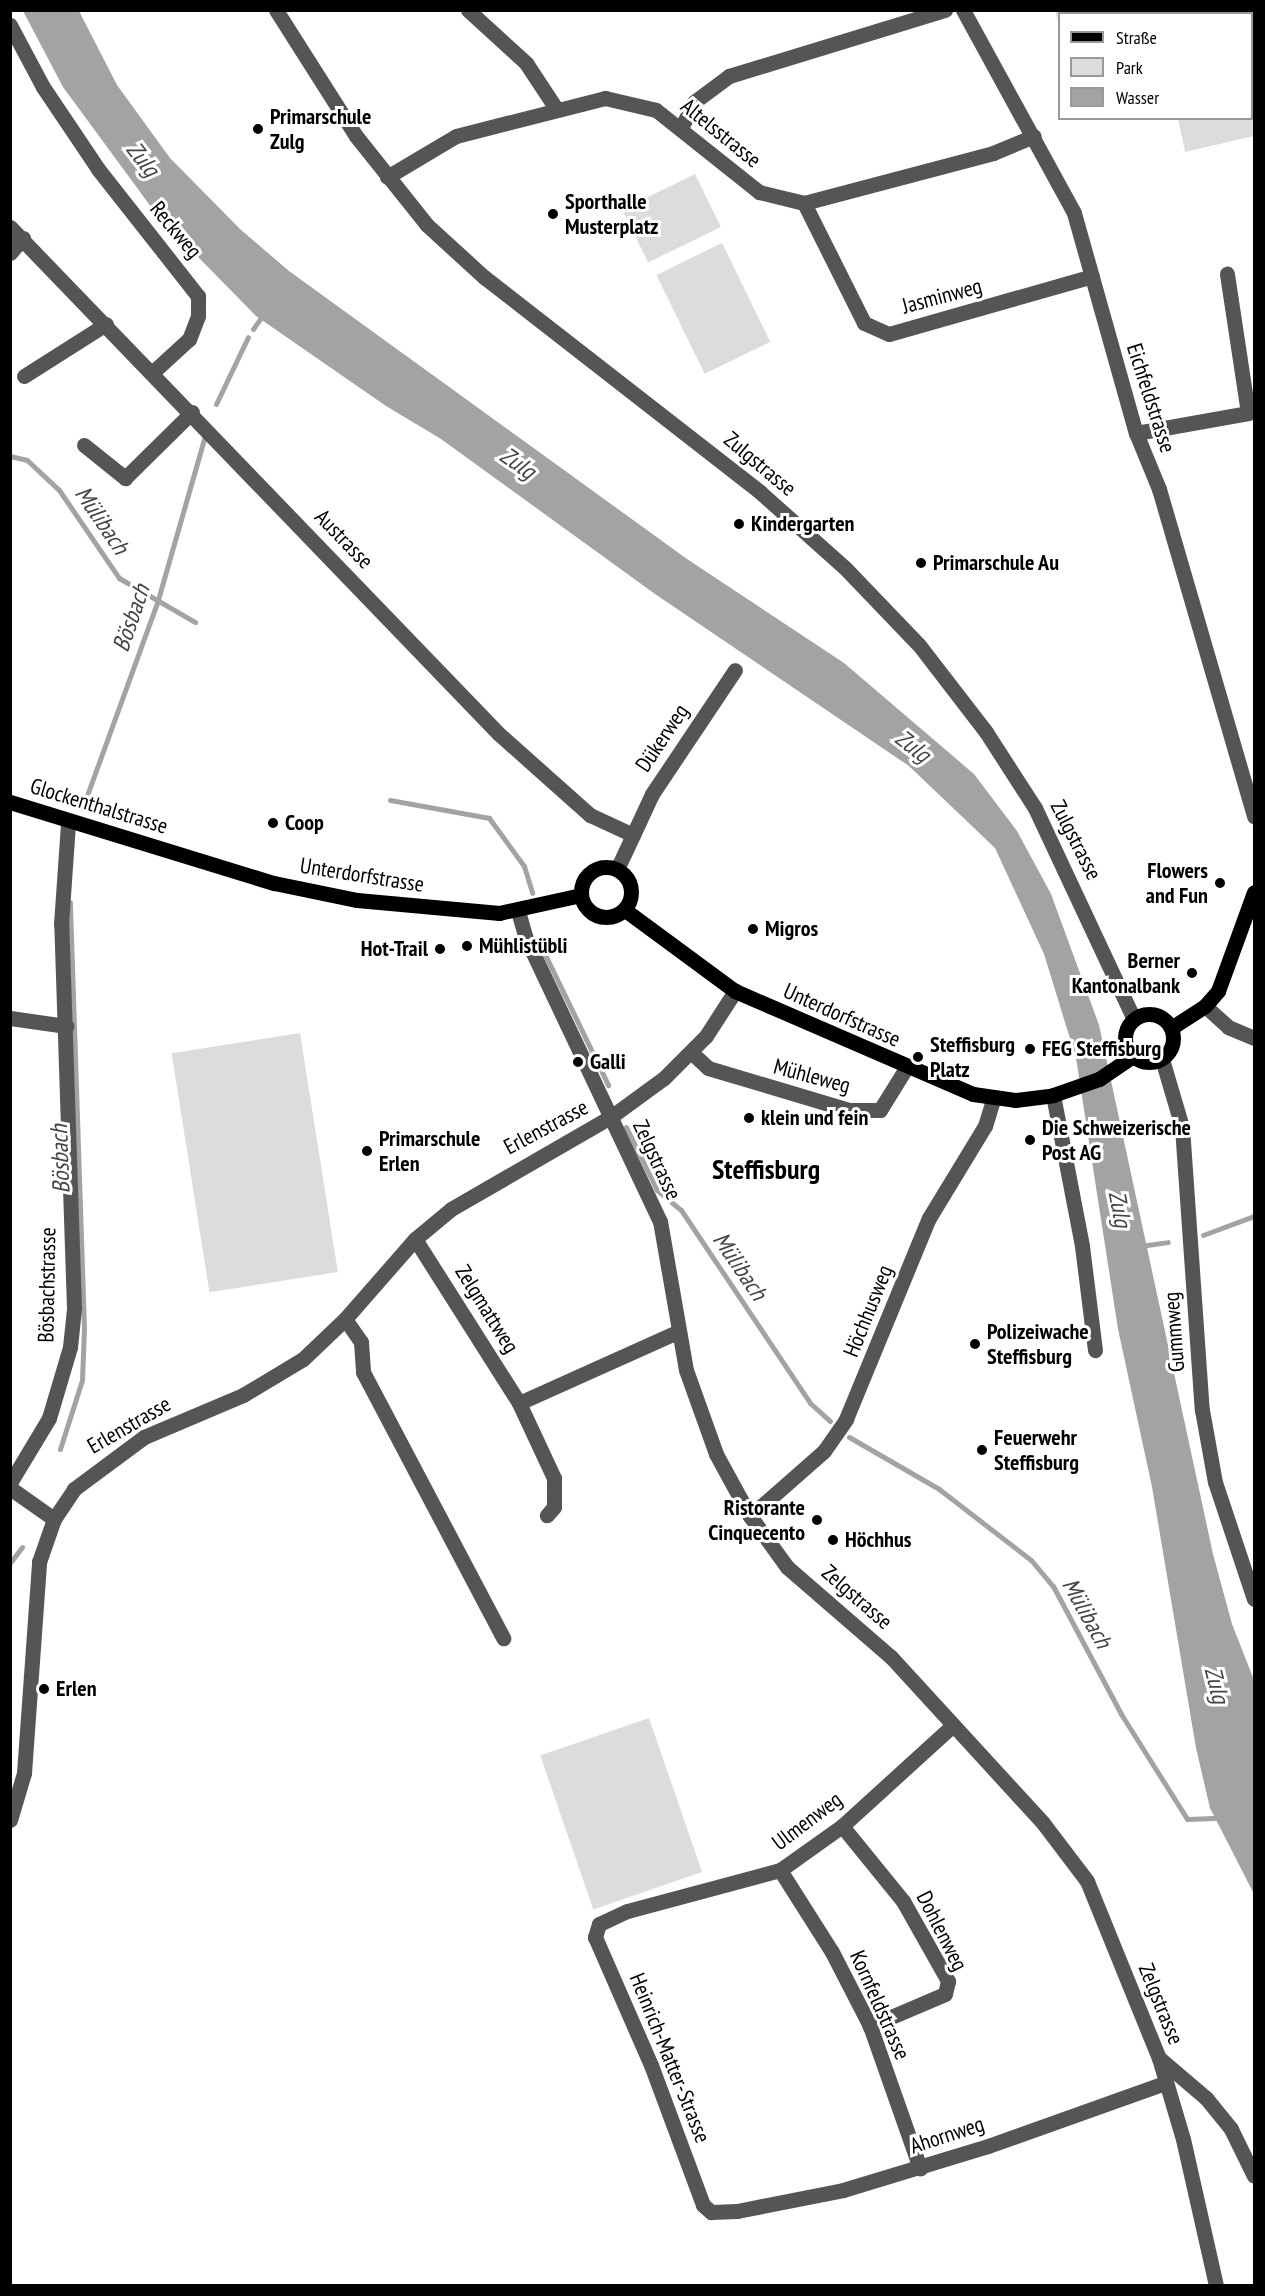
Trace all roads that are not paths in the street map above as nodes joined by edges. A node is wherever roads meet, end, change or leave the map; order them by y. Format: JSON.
{"nodes":[{"id":1,"x":276,"y":10,"type":"edge"},
{"id":2,"x":468,"y":10,"type":"edge"},
{"id":3,"x":945,"y":10,"type":"edge"},
{"id":4,"x":963,"y":10,"type":"edge"},
{"id":5,"x":10,"y":25,"type":"edge"},
{"id":6,"x":555,"y":107,"type":"junction"},
{"id":7,"x":681,"y":128,"type":"junction"},
{"id":8,"x":1034,"y":136,"type":"junction"},
{"id":9,"x":387,"y":177,"type":"junction"},
{"id":10,"x":804,"y":203,"type":"junction"},
{"id":11,"x":10,"y":227,"type":"edge"},
{"id":12,"x":23,"y":238,"type":"junction"},
{"id":13,"x":10,"y":253,"type":"edge"},
{"id":14,"x":1227,"y":274,"type":"dead end"},
{"id":15,"x":1092,"y":276,"type":"junction"},
{"id":16,"x":105,"y":324,"type":"junction"},
{"id":17,"x":153,"y":372,"type":"junction"},
{"id":18,"x":24,"y":376,"type":"dead end"},
{"id":19,"x":192,"y":412,"type":"junction"},
{"id":20,"x":1136,"y":433,"type":"junction"},
{"id":21,"x":84,"y":445,"type":"dead end"},
{"id":22,"x":735,"y":670,"type":"dead end"},
{"id":23,"x":10,"y":802,"type":"edge"},
{"id":24,"x":1254,"y":817,"type":"edge"},
{"id":25,"x":68,"y":823,"type":"junction"},
{"id":26,"x":633,"y":836,"type":"junction"},
{"id":27,"x":175,"y":852,"type":"joint"},
{"id":28,"x":617,"y":869,"type":"junction"},
{"id":29,"x":1254,"y":892,"type":"edge"},
{"id":30,"x":581,"y":895,"type":"junction"},
{"id":31,"x":625,"y":910,"type":"junction"},
{"id":32,"x":518,"y":911,"type":"junction"},
{"id":33,"x":735,"y":991,"type":"junction"},
{"id":34,"x":1205,"y":1006,"type":"junction"},
{"id":35,"x":10,"y":1018,"type":"edge"},
{"id":36,"x":1134,"y":1019,"type":"junction"},
{"id":37,"x":66,"y":1026,"type":"junction"},
{"id":38,"x":1171,"y":1028,"type":"junction"},
{"id":39,"x":1254,"y":1038,"type":"edge"},
{"id":40,"x":692,"y":1053,"type":"junction"},
{"id":41,"x":1132,"y":1056,"type":"junction"},
{"id":42,"x":1162,"y":1059,"type":"junction"},
{"id":43,"x":906,"y":1068,"type":"junction"},
{"id":44,"x":1059,"y":1093,"type":"junction"},
{"id":45,"x":993,"y":1098,"type":"junction"},
{"id":46,"x":612,"y":1116,"type":"junction"},
{"id":47,"x":415,"y":1239,"type":"junction"},
{"id":48,"x":345,"y":1319,"type":"junction"},
{"id":49,"x":677,"y":1332,"type":"junction"},
{"id":50,"x":1095,"y":1350,"type":"dead end"},
{"id":51,"x":519,"y":1403,"type":"junction"},
{"id":52,"x":10,"y":1483,"type":"edge"},
{"id":53,"x":10,"y":1488,"type":"edge"},
{"id":54,"x":547,"y":1515,"type":"dead end"},
{"id":55,"x":750,"y":1516,"type":"junction"},
{"id":56,"x":54,"y":1519,"type":"junction"},
{"id":57,"x":1254,"y":1599,"type":"edge"},
{"id":58,"x":503,"y":1638,"type":"dead end"},
{"id":59,"x":952,"y":1726,"type":"junction"},
{"id":60,"x":10,"y":1820,"type":"edge"},
{"id":61,"x":842,"y":1826,"type":"junction"},
{"id":62,"x":780,"y":1870,"type":"junction"},
{"id":63,"x":627,"y":1911,"type":"joint"},
{"id":64,"x":870,"y":2026,"type":"junction"},
{"id":65,"x":1159,"y":2058,"type":"junction"},
{"id":66,"x":1165,"y":2083,"type":"junction"},
{"id":67,"x":920,"y":2168,"type":"junction"},
{"id":68,"x":1254,"y":2176,"type":"edge"},
{"id":69,"x":736,"y":2211,"type":"joint"},
{"id":70,"x":1216,"y":2286,"type":"edge"}],
"edges":[{"from":1,"to":9,"type":"street","name":"Zulgstrasse"},
{"from":2,"to":6,"type":"street"},
{"from":3,"to":7,"type":"street"},
{"from":4,"to":8,"type":"street","name":"Eichfeldstrasse"},
{"from":5,"to":17,"type":"street","name":"Reckweg"},
{"from":6,"to":7,"type":"street","name":"Altelsstrasse"},
{"from":6,"to":9,"type":"street","name":"Altelsstrasse"},
{"from":7,"to":10,"type":"street","name":"Altelsstrasse"},
{"from":8,"to":10,"type":"street","name":"Altelsstrasse"},
{"from":8,"to":15,"type":"street","name":"Eichfeldstrasse"},
{"from":9,"to":36,"type":"street","name":"Zulgstrasse"},
{"from":10,"to":15,"type":"street","name":"Jasminweg"},
{"from":11,"to":12,"type":"street","name":"Austrasse"},
{"from":12,"to":13,"type":"street"},
{"from":12,"to":16,"type":"street","name":"Austrasse"},
{"from":14,"to":20,"type":"street"},
{"from":15,"to":20,"type":"street","name":"Eichfeldstrasse"},
{"from":16,"to":17,"type":"street","name":"Austrasse"},
{"from":16,"to":18,"type":"street"},
{"from":17,"to":19,"type":"street","name":"Austrasse"},
{"from":19,"to":21,"type":"street"},
{"from":19,"to":26,"type":"street","name":"Austrasse"},
{"from":20,"to":24,"type":"street","name":"Eichfeldstrasse"},
{"from":22,"to":26,"type":"street","name":"Dükerweg"},
{"from":23,"to":25,"type":"main road","name":"Glockenthalstrasse"},
{"from":25,"to":27,"type":"main road","name":"Glockenthalstrasse"},
{"from":25,"to":37,"type":"street","name":"Bösbachstrasse"},
{"from":26,"to":28,"type":"street"},
{"from":27,"to":32,"type":"main road","name":"Unterdorfstrasse"},
{"from":28,"to":30,"type":"main road"},
{"from":28,"to":31,"type":"main road"},
{"from":29,"to":34,"type":"main road"},
{"from":30,"to":31,"type":"main road"},
{"from":30,"to":32,"type":"main road","name":"Unterdorfstrasse"},
{"from":31,"to":33,"type":"main road","name":"Unterdorfstrasse"},
{"from":32,"to":46,"type":"street","name":"Zelgstrasse"},
{"from":33,"to":40,"type":"street","name":"Erlenstrasse"},
{"from":33,"to":43,"type":"main road","name":"Unterdorfstrasse"},
{"from":34,"to":38,"type":"main road"},
{"from":34,"to":39,"type":"street"},
{"from":35,"to":37,"type":"street"},
{"from":36,"to":38,"type":"main road"},
{"from":36,"to":41,"type":"main road"},
{"from":37,"to":52,"type":"street","name":"Bösbachstrasse"},
{"from":38,"to":42,"type":"main road"},
{"from":40,"to":43,"type":"street","name":"Mühleweg"},
{"from":40,"to":46,"type":"street","name":"Erlenstrasse"},
{"from":41,"to":42,"type":"main road"},
{"from":41,"to":44,"type":"main road"},
{"from":42,"to":57,"type":"street","name":"Gummweg"},
{"from":43,"to":45,"type":"main road","name":"Unterdorfstrasse"},
{"from":44,"to":45,"type":"main road","name":"Unterdorfstrasse"},
{"from":44,"to":50,"type":"street"},
{"from":45,"to":55,"type":"street","name":"Höchhusweg"},
{"from":46,"to":47,"type":"street","name":"Erlenstrasse"},
{"from":46,"to":49,"type":"street","name":"Zelgstrasse"},
{"from":47,"to":48,"type":"street","name":"Erlenstrasse"},
{"from":47,"to":51,"type":"street","name":"Zelgmattweg"},
{"from":48,"to":56,"type":"street","name":"Erlenstrasse"},
{"from":48,"to":58,"type":"street"},
{"from":49,"to":51,"type":"street"},
{"from":49,"to":55,"type":"street","name":"Zelgstrasse"},
{"from":51,"to":54,"type":"street","name":"Zelgmattweg"},
{"from":53,"to":56,"type":"street"},
{"from":55,"to":59,"type":"street","name":"Zelgstrasse"},
{"from":56,"to":60,"type":"street","name":"Erlenstrasse"},
{"from":59,"to":61,"type":"street","name":"Ulmenweg"},
{"from":59,"to":65,"type":"street","name":"Zelgstrasse"},
{"from":61,"to":62,"type":"street","name":"Ulmenweg"},
{"from":61,"to":64,"type":"street","name":"Dohlenweg"},
{"from":62,"to":63,"type":"street","name":"Ulmenweg"},
{"from":62,"to":64,"type":"street","name":"Kornfeldstrasse"},
{"from":63,"to":69,"type":"street","name":"Heinrich-Matter-Strasse"},
{"from":64,"to":67,"type":"street","name":"Kornfeldstrasse"},
{"from":65,"to":66,"type":"street","name":"Zelgstrasse"},
{"from":65,"to":68,"type":"street"},
{"from":66,"to":67,"type":"street","name":"Ahornweg"},
{"from":66,"to":70,"type":"street","name":"Zelgstrasse"},
{"from":67,"to":69,"type":"street","name":"Ahornweg"}]}
